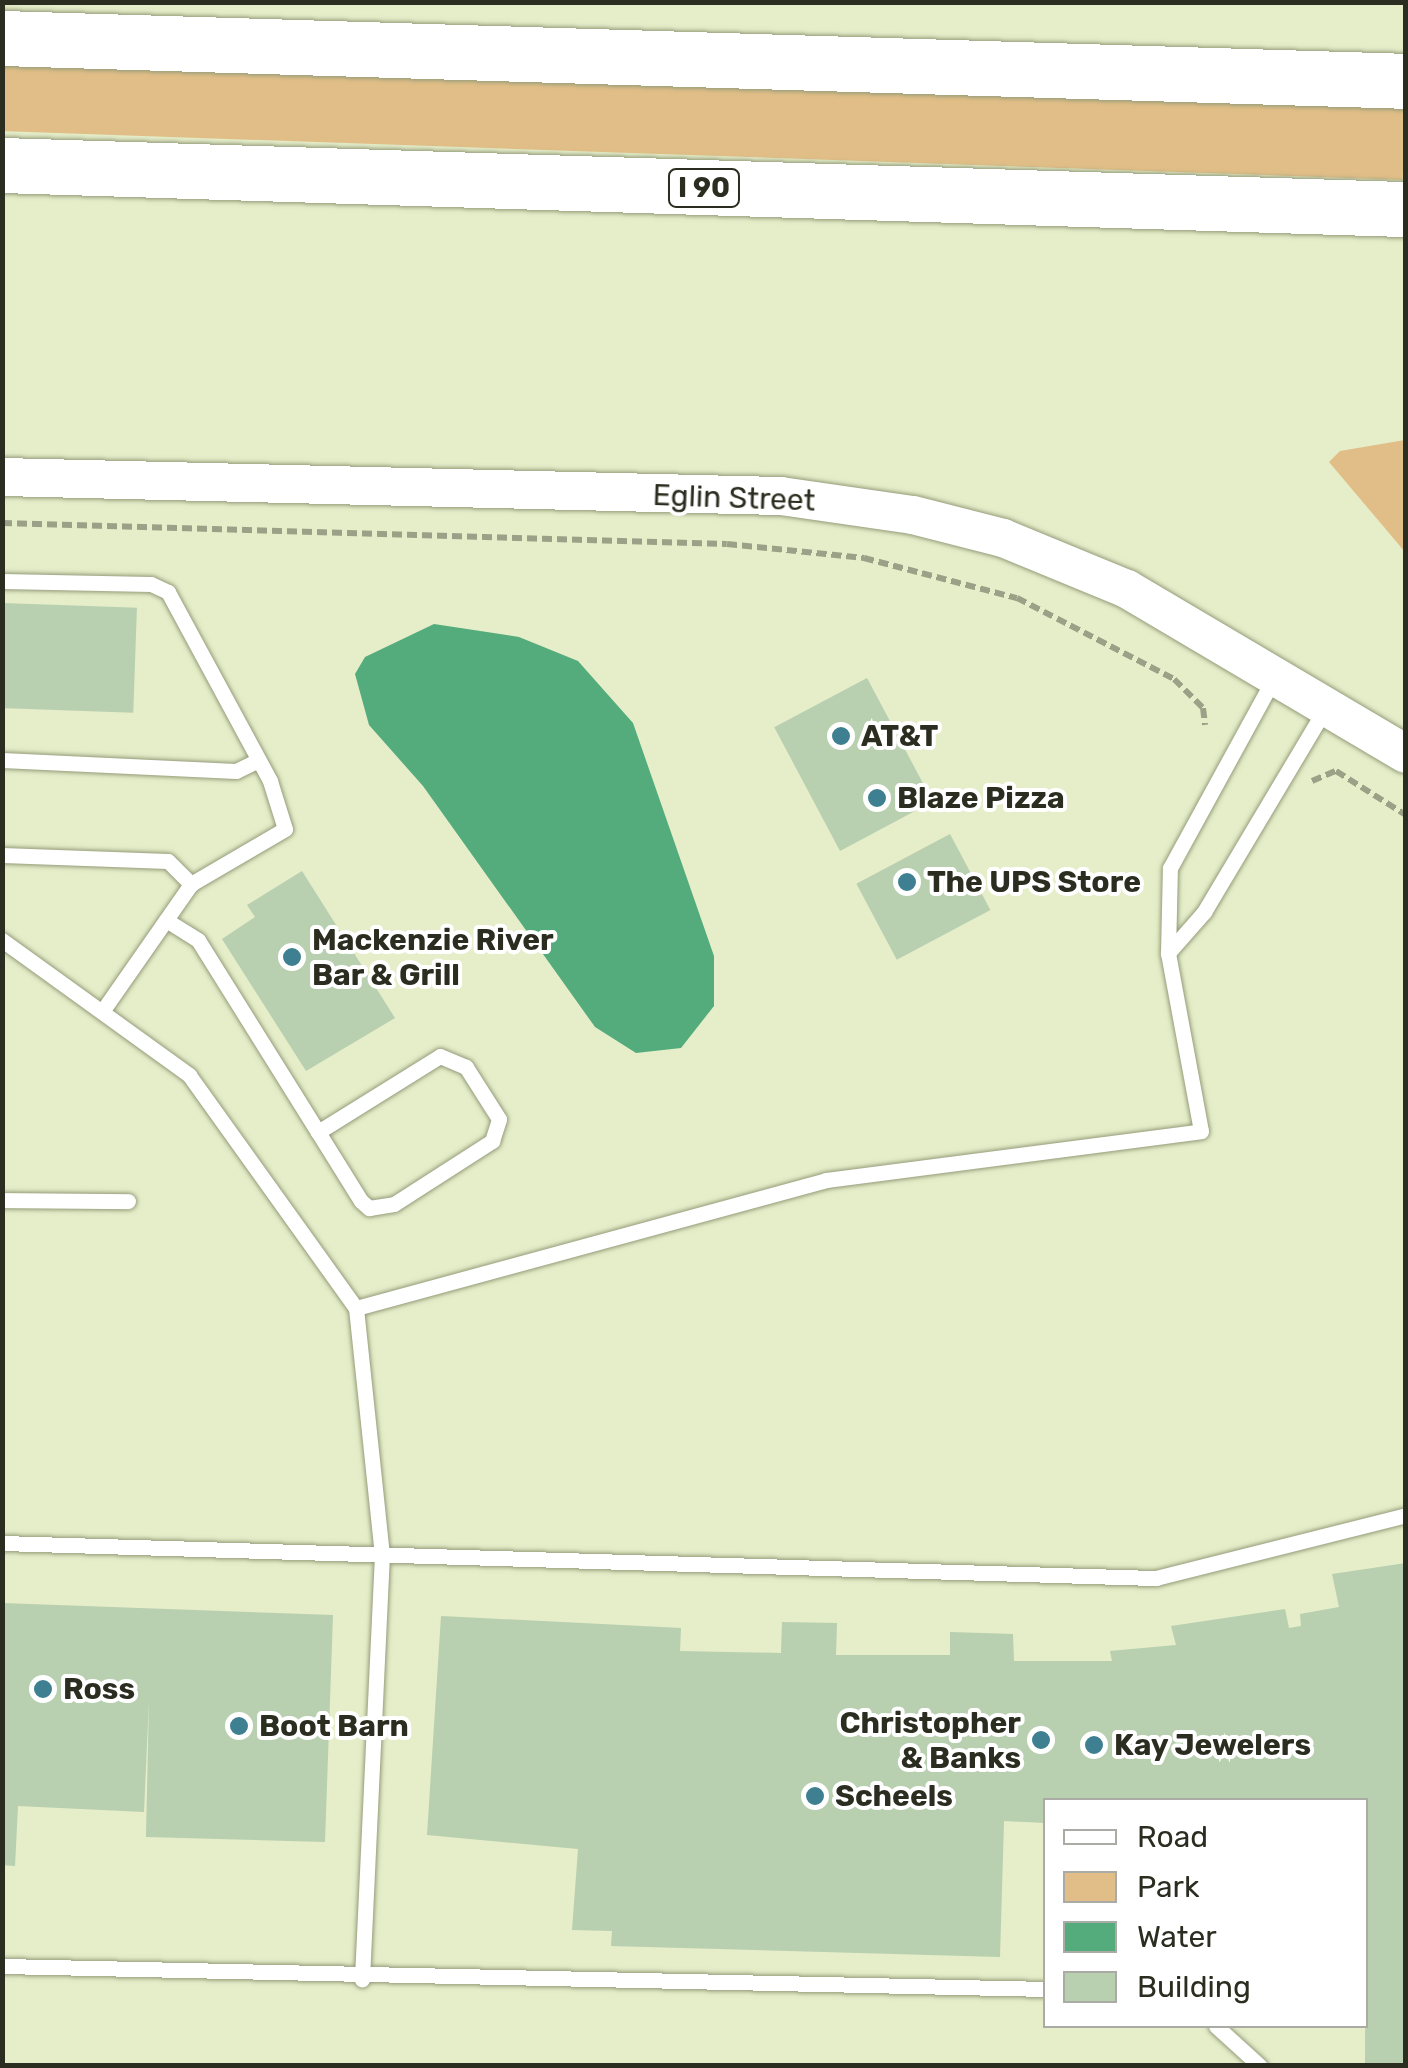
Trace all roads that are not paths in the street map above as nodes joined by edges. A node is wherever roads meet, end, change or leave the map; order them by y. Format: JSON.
{"nodes":[{"id":1,"x":2,"y":38,"type":"edge"},
{"id":2,"x":1406,"y":79,"type":"edge"},
{"id":3,"x":2,"y":165,"type":"edge"},
{"id":4,"x":1406,"y":209,"type":"edge"},
{"id":5,"x":2,"y":477,"type":"edge"},
{"id":6,"x":2,"y":581,"type":"edge"},
{"id":7,"x":1276,"y":676,"type":"junction"},
{"id":8,"x":1327,"y":706,"type":"junction"},
{"id":9,"x":1406,"y":754,"type":"edge"},
{"id":10,"x":2,"y":760,"type":"edge"},
{"id":11,"x":259,"y":760,"type":"junction"},
{"id":12,"x":2,"y":856,"type":"edge"},
{"id":13,"x":191,"y":884,"type":"junction"},
{"id":14,"x":166,"y":920,"type":"junction"},
{"id":15,"x":2,"y":940,"type":"edge"},
{"id":16,"x":1168,"y":952,"type":"junction"},
{"id":17,"x":103,"y":1010,"type":"junction"},
{"id":18,"x":318,"y":1132,"type":"junction"},
{"id":19,"x":2,"y":1200,"type":"edge"},
{"id":20,"x":128,"y":1201,"type":"dead end"},
{"id":21,"x":356,"y":1308,"type":"junction"},
{"id":22,"x":1406,"y":1515,"type":"edge"},
{"id":23,"x":2,"y":1543,"type":"edge"},
{"id":24,"x":382,"y":1554,"type":"junction"},
{"id":25,"x":2,"y":1966,"type":"edge"},
{"id":26,"x":362,"y":1980,"type":"junction"},
{"id":27,"x":1043,"y":1989,"type":"edge"},
{"id":28,"x":1218,"y":2028,"type":"edge"},
{"id":29,"x":1260,"y":2066,"type":"edge"}],
"edges":[{"from":1,"to":2,"type":"highway"},
{"from":3,"to":4,"type":"highway","number":"I 90"},
{"from":5,"to":7,"type":"street","name":"Eglin Street"},
{"from":6,"to":11,"type":"lane"},
{"from":7,"to":8,"type":"street","name":"Eglin Street"},
{"from":7,"to":16,"type":"lane"},
{"from":8,"to":9,"type":"street","name":"Eglin Street"},
{"from":8,"to":16,"type":"lane"},
{"from":10,"to":11,"type":"lane"},
{"from":11,"to":13,"type":"lane"},
{"from":12,"to":13,"type":"lane"},
{"from":13,"to":14,"type":"lane"},
{"from":14,"to":17,"type":"lane"},
{"from":14,"to":18,"type":"lane"},
{"from":15,"to":17,"type":"lane"},
{"from":16,"to":21,"type":"lane"},
{"from":17,"to":21,"type":"lane"},
{"from":18,"to":18,"type":"lane"},
{"from":19,"to":20,"type":"lane"},
{"from":21,"to":24,"type":"lane"},
{"from":22,"to":24,"type":"lane"},
{"from":23,"to":24,"type":"lane"},
{"from":24,"to":26,"type":"lane"},
{"from":25,"to":26,"type":"lane"},
{"from":26,"to":27,"type":"lane"},
{"from":28,"to":29,"type":"lane"}]}
